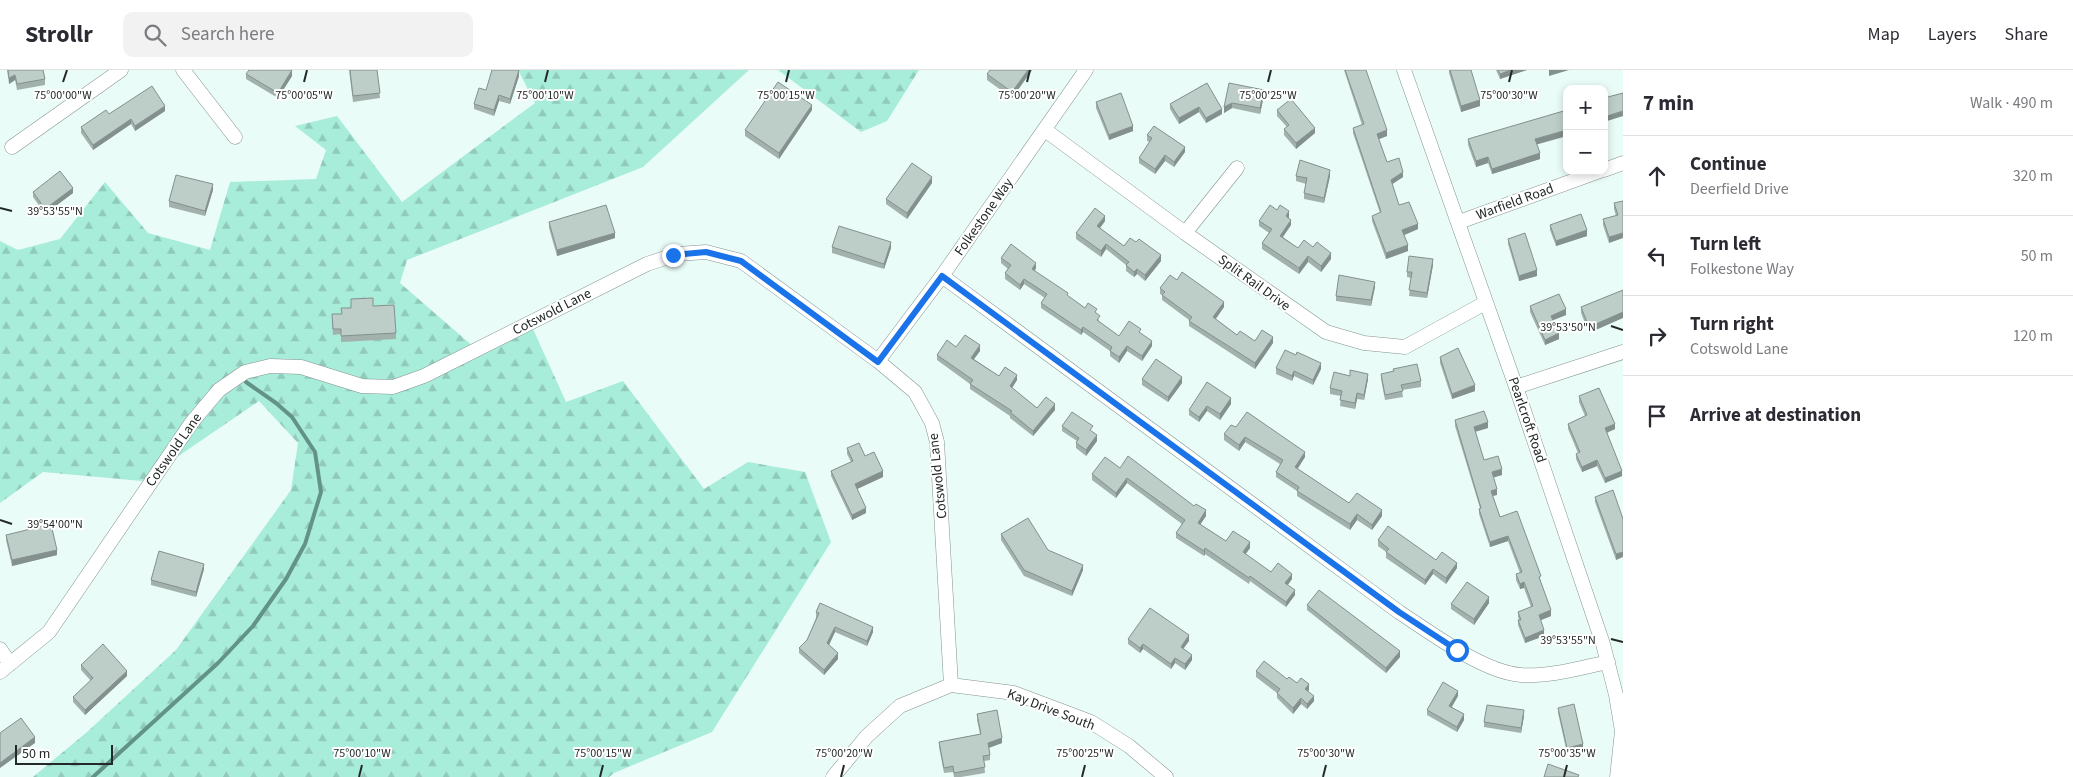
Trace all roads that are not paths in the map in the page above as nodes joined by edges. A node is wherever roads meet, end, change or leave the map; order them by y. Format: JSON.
{"nodes":[{"id":1,"x":121,"y":70,"type":"edge"},
{"id":2,"x":183,"y":70,"type":"edge"},
{"id":3,"x":1086,"y":70,"type":"edge"},
{"id":4,"x":1404,"y":70,"type":"edge"},
{"id":5,"x":1045,"y":130,"type":"junction"},
{"id":6,"x":235,"y":137,"type":"dead end"},
{"id":7,"x":12,"y":147,"type":"dead end"},
{"id":8,"x":1623,"y":163,"type":"edge"},
{"id":9,"x":1237,"y":168,"type":"dead end"},
{"id":10,"x":1608,"y":169,"type":"edge"},
{"id":11,"x":1589,"y":175,"type":"edge"},
{"id":12,"x":1459,"y":222,"type":"junction"},
{"id":13,"x":1185,"y":234,"type":"junction"},
{"id":14,"x":942,"y":276,"type":"junction"},
{"id":15,"x":1485,"y":303,"type":"junction"},
{"id":16,"x":1623,"y":352,"type":"edge"},
{"id":17,"x":878,"y":362,"type":"junction"},
{"id":18,"x":1516,"y":387,"type":"junction"},
{"id":19,"x":0,"y":649,"type":"edge"},
{"id":20,"x":1608,"y":662,"type":"junction"},
{"id":21,"x":5,"y":668,"type":"edge"},
{"id":22,"x":951,"y":685,"type":"junction"},
{"id":23,"x":833,"y":777,"type":"edge"},
{"id":24,"x":1166,"y":777,"type":"edge"},
{"id":25,"x":1617,"y":777,"type":"edge"}],
"edges":[{"from":1,"to":7,"type":"street"},
{"from":2,"to":6,"type":"street"},
{"from":3,"to":5,"type":"street","name":"Folkestone Way"},
{"from":4,"to":12,"type":"street","name":"Pearlcroft Road"},
{"from":5,"to":13,"type":"street","name":"Split Rail Drive"},
{"from":5,"to":14,"type":"street","name":"Folkestone Way"},
{"from":8,"to":10,"type":"street"},
{"from":9,"to":13,"type":"street"},
{"from":11,"to":12,"type":"street","name":"Warfield Road"},
{"from":12,"to":15,"type":"street","name":"Pearlcroft Road"},
{"from":13,"to":15,"type":"street","name":"Split Rail Drive"},
{"from":14,"to":17,"type":"street","name":"Folkestone Way"},
{"from":14,"to":20,"type":"street"},
{"from":15,"to":18,"type":"street","name":"Pearlcroft Road"},
{"from":16,"to":18,"type":"street"},
{"from":17,"to":21,"type":"street","name":"Cotswold Lane"},
{"from":17,"to":22,"type":"street","name":"Cotswold Lane"},
{"from":18,"to":20,"type":"street","name":"Pearlcroft Road"},
{"from":19,"to":21,"type":"street"},
{"from":20,"to":25,"type":"street","name":"Pearlcroft Road"},
{"from":22,"to":23,"type":"street"},
{"from":22,"to":24,"type":"street","name":"Kay Drive South"}]}
